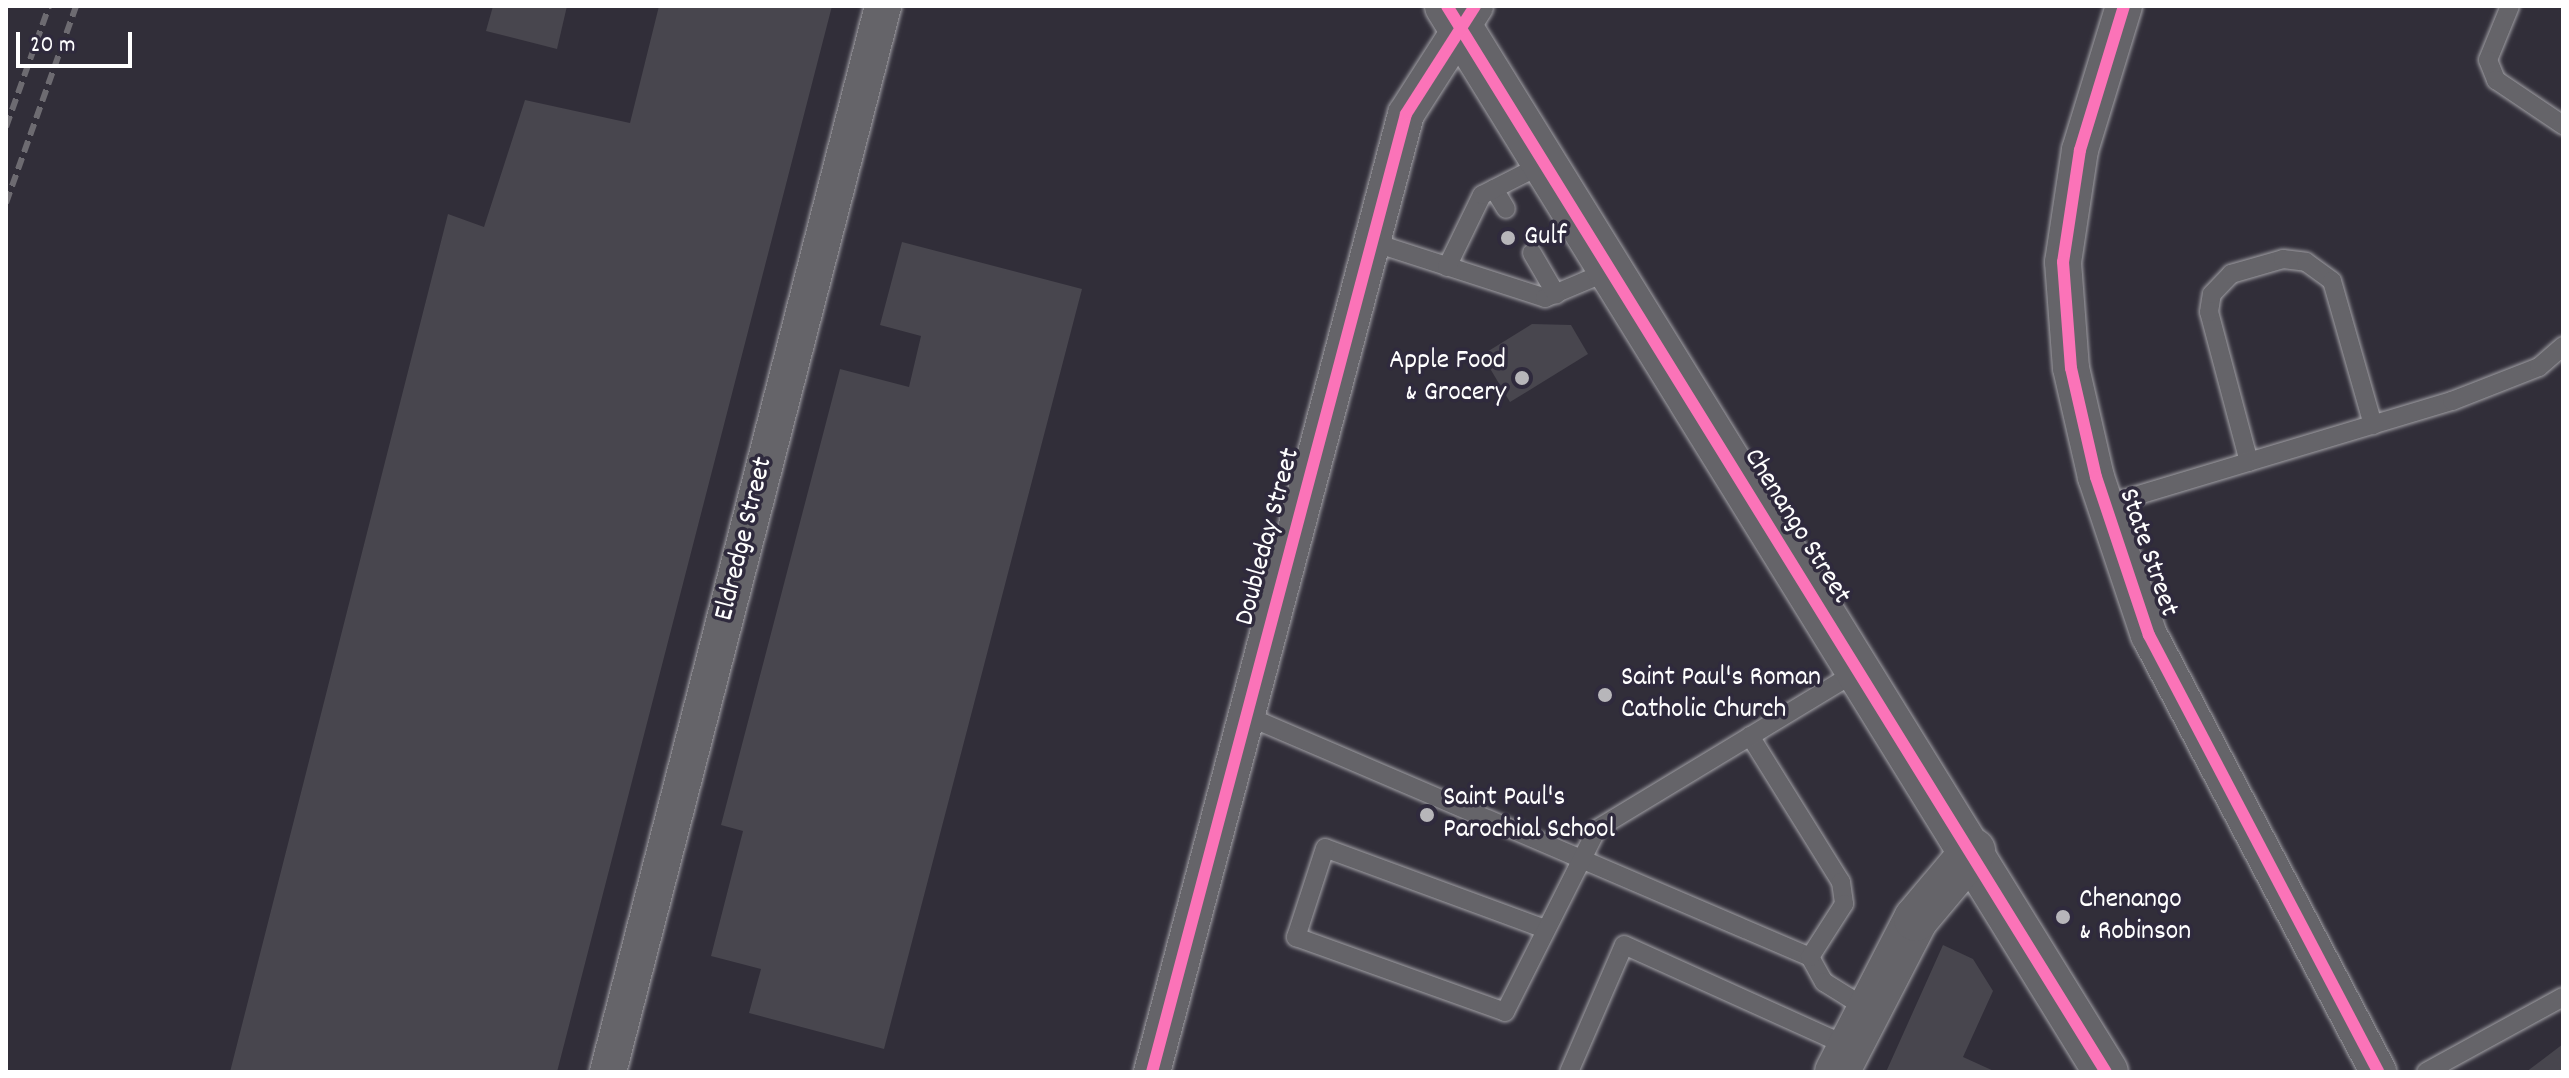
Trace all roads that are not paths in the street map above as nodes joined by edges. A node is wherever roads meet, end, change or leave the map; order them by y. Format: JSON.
{"nodes":[{"id":1,"x":883,"y":6,"type":"edge"},
{"id":2,"x":2124,"y":6,"type":"edge"},
{"id":3,"x":2510,"y":6,"type":"edge"},
{"id":4,"x":1460,"y":12,"type":"edge"},
{"id":5,"x":2563,"y":125,"type":"edge"},
{"id":6,"x":1543,"y":164,"type":"junction"},
{"id":7,"x":1494,"y":189,"type":"junction"},
{"id":8,"x":1506,"y":209,"type":"dead end"},
{"id":9,"x":1372,"y":242,"type":"junction"},
{"id":10,"x":1532,"y":253,"type":"dead end"},
{"id":11,"x":1447,"y":267,"type":"junction"},
{"id":12,"x":1609,"y":271,"type":"junction"},
{"id":13,"x":1556,"y":294,"type":"junction"},
{"id":14,"x":2563,"y":346,"type":"edge"},
{"id":15,"x":2373,"y":425,"type":"junction"},
{"id":16,"x":2249,"y":462,"type":"junction"},
{"id":17,"x":2105,"y":505,"type":"junction"},
{"id":18,"x":1858,"y":671,"type":"junction"},
{"id":19,"x":1247,"y":716,"type":"junction"},
{"id":20,"x":1750,"y":736,"type":"junction"},
{"id":21,"x":1973,"y":851,"type":"junction"},
{"id":22,"x":1580,"y":855,"type":"junction"},
{"id":23,"x":1545,"y":929,"type":"junction"},
{"id":24,"x":1810,"y":957,"type":"junction"},
{"id":25,"x":2563,"y":997,"type":"edge"},
{"id":26,"x":1852,"y":1043,"type":"edge"},
{"id":27,"x":608,"y":1072,"type":"edge"},
{"id":28,"x":1152,"y":1072,"type":"edge"},
{"id":29,"x":1569,"y":1072,"type":"edge"},
{"id":30,"x":2106,"y":1072,"type":"edge"},
{"id":31,"x":2378,"y":1072,"type":"edge"},
{"id":32,"x":2426,"y":1072,"type":"edge"}],
"edges":[{"from":1,"to":27,"type":"street","name":"Eldredge Street"},
{"from":2,"to":17,"type":"street","name":"State Street"},
{"from":3,"to":5,"type":"lane"},
{"from":4,"to":6,"type":"street","name":"Chenango Street"},
{"from":4,"to":9,"type":"street","name":"Doubleday Street"},
{"from":6,"to":7,"type":"lane"},
{"from":6,"to":12,"type":"street","name":"Chenango Street"},
{"from":7,"to":8,"type":"lane"},
{"from":7,"to":11,"type":"lane"},
{"from":9,"to":11,"type":"lane"},
{"from":9,"to":19,"type":"street","name":"Doubleday Street"},
{"from":10,"to":13,"type":"lane"},
{"from":11,"to":13,"type":"lane"},
{"from":12,"to":13,"type":"lane"},
{"from":12,"to":18,"type":"street","name":"Chenango Street"},
{"from":14,"to":15,"type":"lane"},
{"from":15,"to":16,"type":"lane"},
{"from":15,"to":16,"type":"lane"},
{"from":16,"to":17,"type":"lane"},
{"from":17,"to":31,"type":"street","name":"State Street"},
{"from":18,"to":20,"type":"lane"},
{"from":18,"to":21,"type":"street","name":"Chenango Street"},
{"from":19,"to":22,"type":"lane"},
{"from":19,"to":28,"type":"street","name":"Doubleday Street"},
{"from":20,"to":22,"type":"lane"},
{"from":20,"to":24,"type":"lane"},
{"from":21,"to":26,"type":"street"},
{"from":21,"to":30,"type":"street","name":"Chenango Street"},
{"from":22,"to":23,"type":"lane"},
{"from":22,"to":24,"type":"lane"},
{"from":23,"to":23,"type":"lane"},
{"from":24,"to":26,"type":"lane"},
{"from":25,"to":32,"type":"lane"},
{"from":26,"to":29,"type":"lane"}]}
